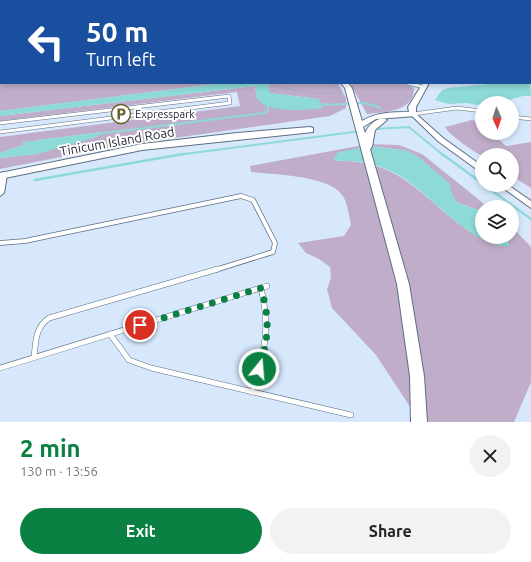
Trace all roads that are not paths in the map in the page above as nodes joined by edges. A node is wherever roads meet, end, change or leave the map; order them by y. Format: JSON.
{"nodes":[{"id":1,"x":344,"y":84,"type":"edge"},
{"id":2,"x":425,"y":85,"type":"edge"},
{"id":3,"x":475,"y":110,"type":"edge"},
{"id":4,"x":400,"y":114,"type":"junction"},
{"id":5,"x":413,"y":114,"type":"junction"},
{"id":6,"x":519,"y":118,"type":"edge"},
{"id":7,"x":531,"y":119,"type":"edge"},
{"id":8,"x":0,"y":123,"type":"edge"},
{"id":9,"x":359,"y":127,"type":"junction"},
{"id":10,"x":310,"y":130,"type":"dead end"},
{"id":11,"x":0,"y":132,"type":"edge"},
{"id":12,"x":368,"y":162,"type":"junction"},
{"id":13,"x":475,"y":165,"type":"edge"},
{"id":14,"x":1,"y":176,"type":"edge"},
{"id":15,"x":513,"y":192,"type":"edge"},
{"id":16,"x":0,"y":193,"type":"edge"},
{"id":17,"x":531,"y":205,"type":"edge"},
{"id":18,"x":0,"y":243,"type":"edge"},
{"id":19,"x":267,"y":286,"type":"dead end"},
{"id":20,"x":261,"y":288,"type":"junction"},
{"id":21,"x":110,"y":334,"type":"junction"},
{"id":22,"x":34,"y":357,"type":"junction"},
{"id":23,"x":0,"y":368,"type":"edge"},
{"id":24,"x":252,"y":392,"type":"junction"},
{"id":25,"x":351,"y":415,"type":"dead end"},
{"id":26,"x":419,"y":422,"type":"edge"}],
"edges":[{"from":1,"to":9,"type":"street"},
{"from":2,"to":5,"type":"street"},
{"from":3,"to":5,"type":"lane"},
{"from":4,"to":5,"type":"street"},
{"from":4,"to":9,"type":"street"},
{"from":4,"to":12,"type":"street"},
{"from":5,"to":13,"type":"street"},
{"from":6,"to":7,"type":"lane"},
{"from":8,"to":11,"type":"lane"},
{"from":9,"to":12,"type":"street"},
{"from":10,"to":14,"type":"street","name":"Tinicum Island Road"},
{"from":12,"to":26,"type":"street"},
{"from":14,"to":16,"type":"street"},
{"from":15,"to":17,"type":"street"},
{"from":18,"to":22,"type":"lane"},
{"from":19,"to":20,"type":"lane"},
{"from":20,"to":21,"type":"lane"},
{"from":20,"to":24,"type":"lane"},
{"from":21,"to":22,"type":"lane"},
{"from":21,"to":24,"type":"lane"},
{"from":22,"to":23,"type":"lane"},
{"from":24,"to":25,"type":"lane"}]}
